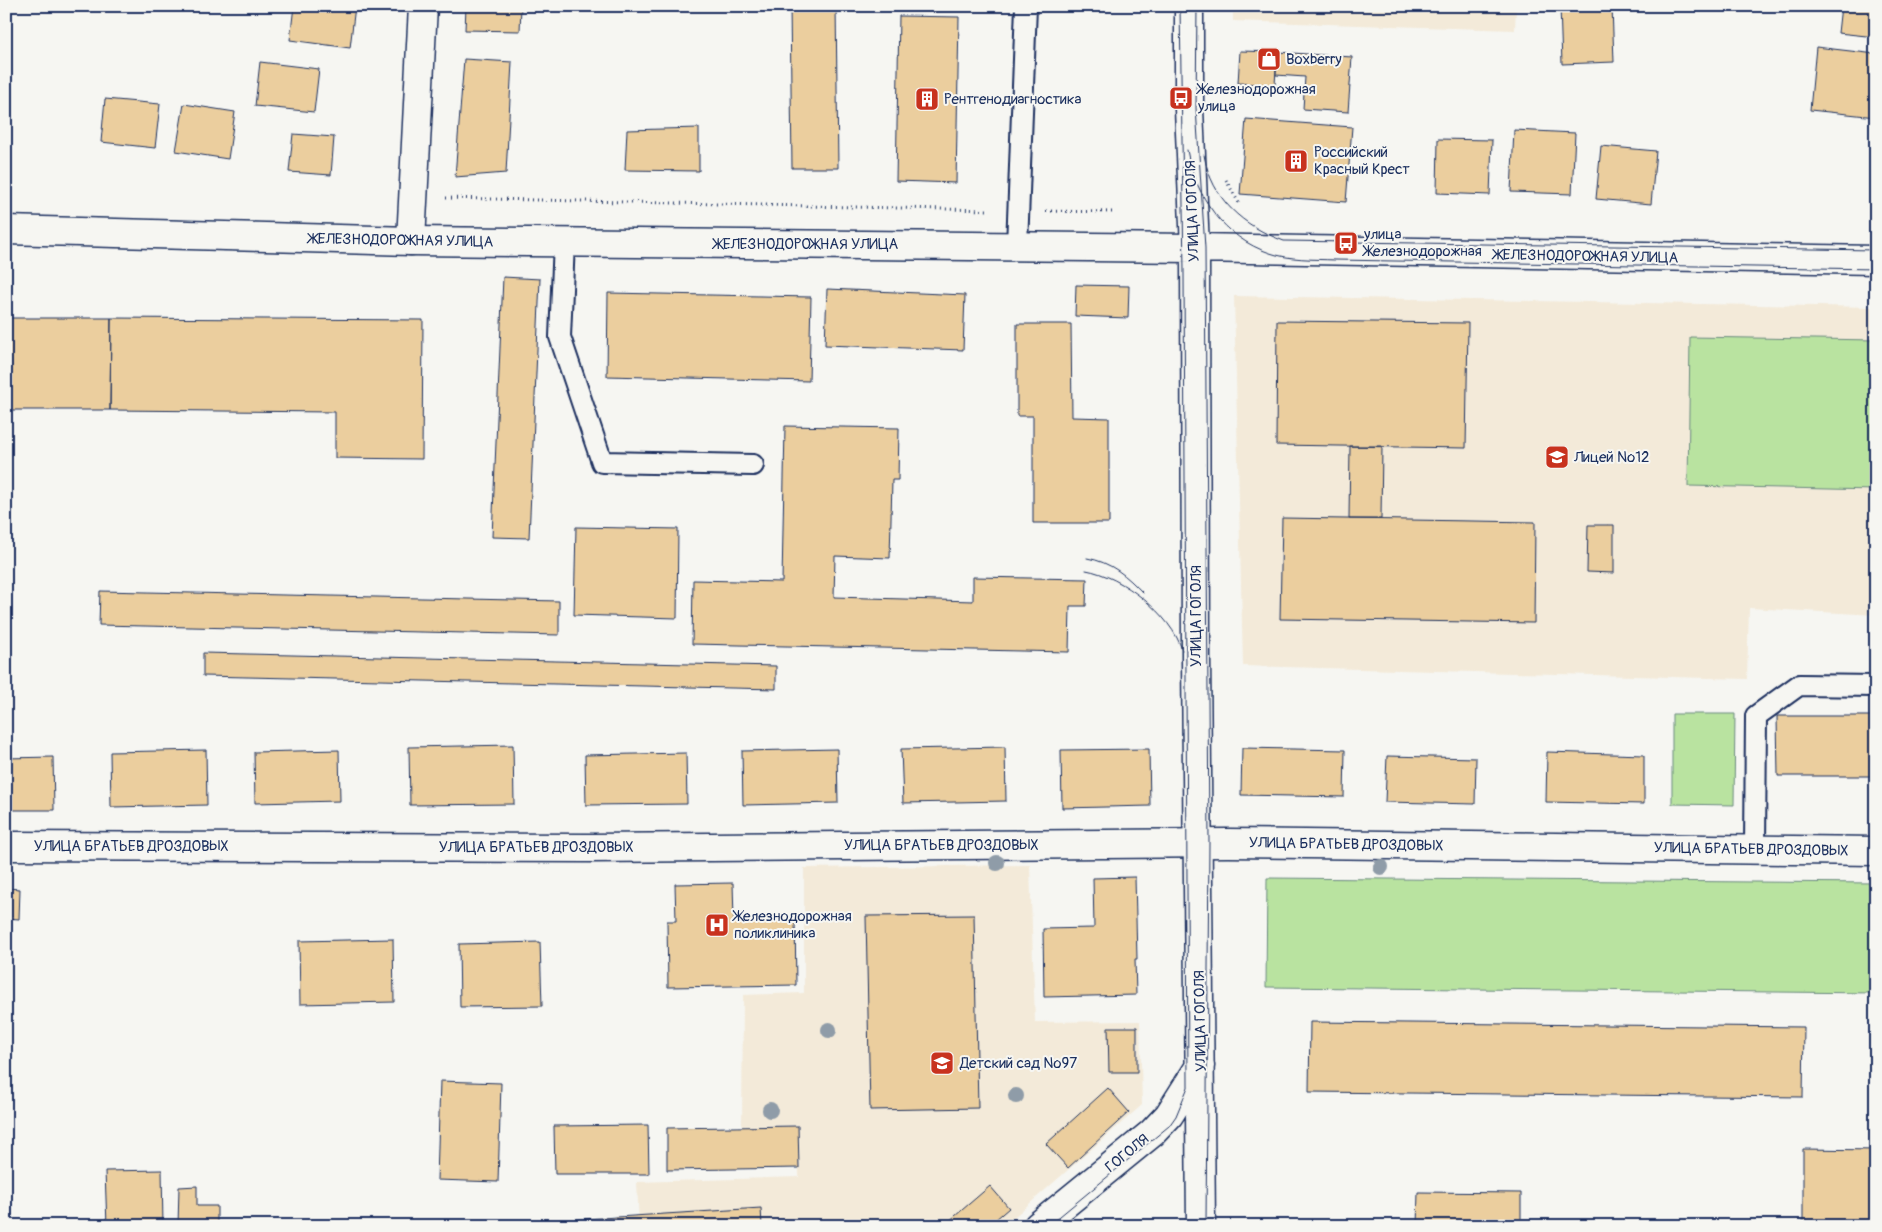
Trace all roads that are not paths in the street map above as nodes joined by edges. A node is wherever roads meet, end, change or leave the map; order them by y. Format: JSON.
{"nodes":[{"id":1,"x":423,"y":6,"type":"edge"},
{"id":2,"x":1026,"y":6,"type":"edge"},
{"id":3,"x":1189,"y":6,"type":"edge"},
{"id":4,"x":6,"y":230,"type":"edge"},
{"id":5,"x":411,"y":241,"type":"junction"},
{"id":6,"x":564,"y":242,"type":"junction"},
{"id":7,"x":1017,"y":246,"type":"junction"},
{"id":8,"x":1195,"y":248,"type":"junction"},
{"id":9,"x":1876,"y":260,"type":"edge"},
{"id":10,"x":754,"y":465,"type":"dead end"},
{"id":11,"x":1876,"y":686,"type":"edge"},
{"id":12,"x":1198,"y":843,"type":"junction"},
{"id":13,"x":6,"y":846,"type":"edge"},
{"id":14,"x":1755,"y":849,"type":"junction"},
{"id":15,"x":1876,"y":851,"type":"edge"},
{"id":16,"x":1200,"y":1066,"type":"junction"},
{"id":17,"x":1038,"y":1226,"type":"edge"},
{"id":18,"x":1201,"y":1226,"type":"edge"}],
"edges":[{"from":1,"to":5,"type":"street"},
{"from":2,"to":7,"type":"lane"},
{"from":3,"to":8,"type":"street","name":"УЛИЦА ГОГОЛЯ"},
{"from":4,"to":5,"type":"street","name":"ЖЕЛЕЗНОДОРОЖНАЯ УЛИЦА"},
{"from":5,"to":6,"type":"street","name":"ЖЕЛЕЗНОДОРОЖНАЯ УЛИЦА"},
{"from":6,"to":7,"type":"street","name":"ЖЕЛЕЗНОДОРОЖНАЯ УЛИЦА"},
{"from":6,"to":10,"type":"lane"},
{"from":7,"to":8,"type":"street","name":"ЖЕЛЕЗНОДОРОЖНАЯ УЛИЦА"},
{"from":8,"to":9,"type":"street","name":"ЖЕЛЕЗНОДОРОЖНАЯ УЛИЦА"},
{"from":8,"to":12,"type":"street","name":"УЛИЦА ГОГОЛЯ"},
{"from":11,"to":14,"type":"lane"},
{"from":12,"to":13,"type":"street","name":"УЛИЦА БРАТЬЕВ ДРОЗДОВЫХ"},
{"from":12,"to":14,"type":"street","name":"УЛИЦА БРАТЬЕВ ДРОЗДОВЫХ"},
{"from":12,"to":16,"type":"street","name":"УЛИЦА ГОГОЛЯ"},
{"from":14,"to":15,"type":"street","name":"УЛИЦА БРАТЬЕВ ДРОЗДОВЫХ"},
{"from":16,"to":17,"type":"street","name":"ГОГОЛЯ"},
{"from":16,"to":18,"type":"street","name":"УЛИЦА ГОГОЛЯ"}]}
